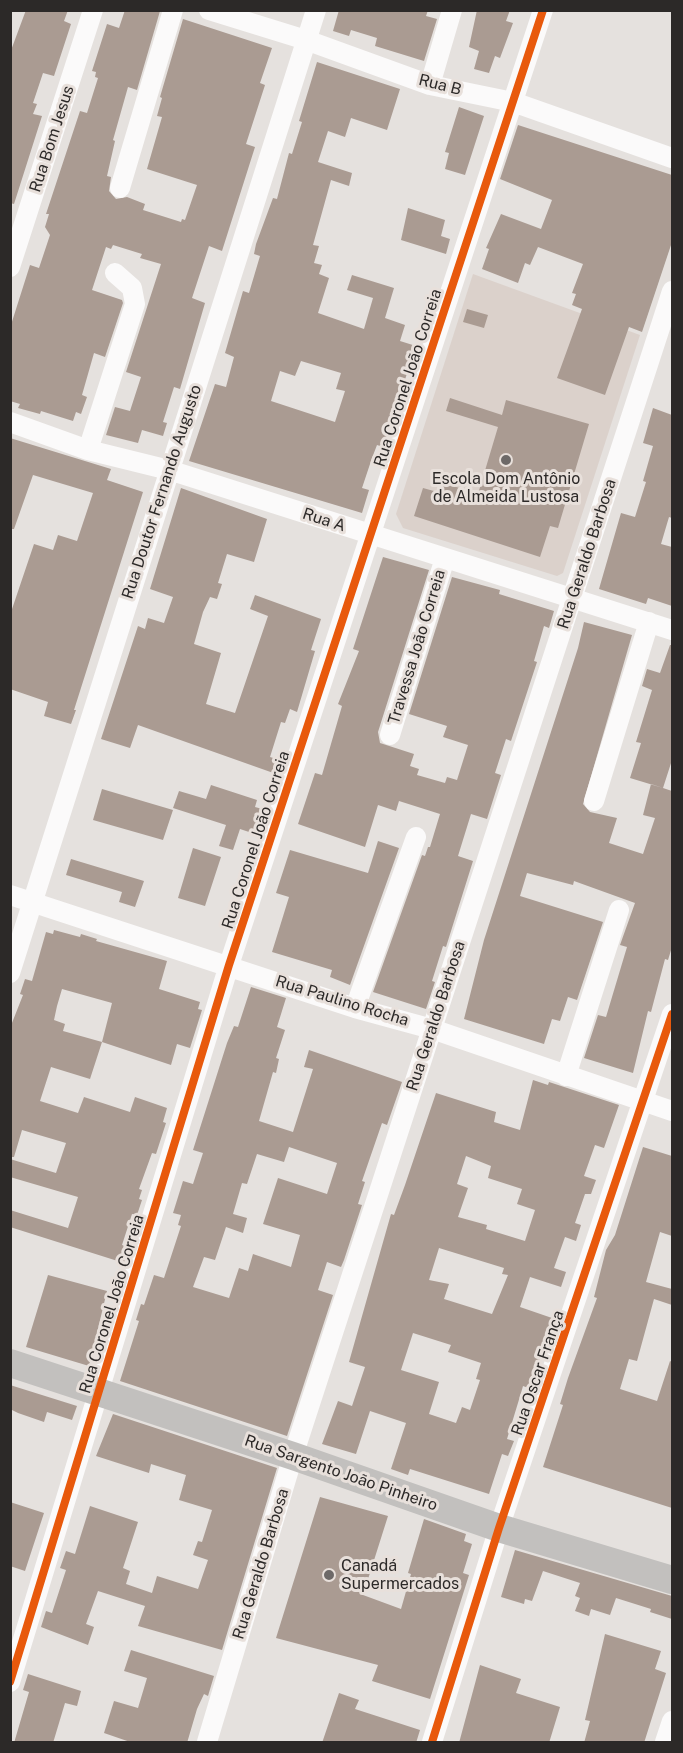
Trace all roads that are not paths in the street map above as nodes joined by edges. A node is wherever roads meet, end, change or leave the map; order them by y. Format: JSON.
{"nodes":[{"id":1,"x":93,"y":10,"type":"edge"},
{"id":2,"x":173,"y":10,"type":"edge"},
{"id":3,"x":208,"y":10,"type":"edge"},
{"id":4,"x":316,"y":10,"type":"edge"},
{"id":5,"x":452,"y":10,"type":"edge"},
{"id":6,"x":543,"y":10,"type":"edge"},
{"id":7,"x":228,"y":14,"type":"edge"},
{"id":8,"x":306,"y":40,"type":"junction"},
{"id":9,"x":430,"y":85,"type":"junction"},
{"id":10,"x":513,"y":102,"type":"junction"},
{"id":11,"x":672,"y":158,"type":"edge"},
{"id":12,"x":120,"y":188,"type":"dead end"},
{"id":13,"x":10,"y":267,"type":"edge"},
{"id":14,"x":115,"y":273,"type":"dead end"},
{"id":15,"x":672,"y":291,"type":"edge"},
{"id":16,"x":10,"y":422,"type":"edge"},
{"id":17,"x":88,"y":450,"type":"junction"},
{"id":18,"x":169,"y":470,"type":"junction"},
{"id":19,"x":371,"y":535,"type":"junction"},
{"id":20,"x":445,"y":558,"type":"junction"},
{"id":21,"x":573,"y":598,"type":"junction"},
{"id":22,"x":649,"y":622,"type":"junction"},
{"id":23,"x":672,"y":630,"type":"edge"},
{"id":24,"x":390,"y":735,"type":"dead end"},
{"id":25,"x":594,"y":801,"type":"dead end"},
{"id":26,"x":416,"y":837,"type":"dead end"},
{"id":27,"x":10,"y":895,"type":"edge"},
{"id":28,"x":33,"y":902,"type":"junction"},
{"id":29,"x":619,"y":910,"type":"dead end"},
{"id":30,"x":229,"y":965,"type":"junction"},
{"id":31,"x":10,"y":973,"type":"edge"},
{"id":32,"x":355,"y":1008,"type":"junction"},
{"id":33,"x":672,"y":1014,"type":"edge"},
{"id":34,"x":432,"y":1029,"type":"junction"},
{"id":35,"x":566,"y":1076,"type":"junction"},
{"id":36,"x":645,"y":1103,"type":"junction"},
{"id":37,"x":672,"y":1111,"type":"edge"},
{"id":38,"x":10,"y":1363,"type":"edge"},
{"id":39,"x":99,"y":1391,"type":"junction"},
{"id":40,"x":293,"y":1456,"type":"junction"},
{"id":41,"x":499,"y":1528,"type":"junction"},
{"id":42,"x":672,"y":1580,"type":"edge"},
{"id":43,"x":10,"y":1682,"type":"edge"},
{"id":44,"x":672,"y":1721,"type":"edge"},
{"id":45,"x":207,"y":1743,"type":"edge"},
{"id":46,"x":432,"y":1743,"type":"edge"},
{"id":47,"x":665,"y":1743,"type":"edge"}],
"edges":[{"from":1,"to":13,"type":"street","name":"Rua Bom Jesus"},
{"from":2,"to":12,"type":"street"},
{"from":3,"to":7,"type":"street","name":"Rua B"},
{"from":4,"to":8,"type":"street","name":"Rua Doutor Fernando Augusto"},
{"from":5,"to":9,"type":"street"},
{"from":6,"to":10,"type":"street","name":"Rua Coronel João Correia"},
{"from":7,"to":8,"type":"street","name":"Rua B"},
{"from":8,"to":9,"type":"street","name":"Rua B"},
{"from":8,"to":18,"type":"street","name":"Rua Doutor Fernando Augusto"},
{"from":9,"to":10,"type":"street","name":"Rua B"},
{"from":10,"to":11,"type":"street","name":"Rua B"},
{"from":10,"to":19,"type":"street","name":"Rua Coronel João Correia"},
{"from":14,"to":17,"type":"street"},
{"from":15,"to":21,"type":"street","name":"Rua Geraldo Barbosa"},
{"from":16,"to":17,"type":"street","name":"Rua A"},
{"from":17,"to":18,"type":"street","name":"Rua A"},
{"from":18,"to":19,"type":"street","name":"Rua A"},
{"from":18,"to":28,"type":"street","name":"Rua Doutor Fernando Augusto"},
{"from":19,"to":20,"type":"street","name":"Rua A"},
{"from":19,"to":30,"type":"street","name":"Rua Coronel João Correia"},
{"from":20,"to":21,"type":"street","name":"Rua A"},
{"from":20,"to":24,"type":"street","name":"Travessa João Correia"},
{"from":21,"to":22,"type":"street","name":"Rua A"},
{"from":21,"to":34,"type":"street","name":"Rua Geraldo Barbosa"},
{"from":22,"to":23,"type":"street","name":"Rua A"},
{"from":22,"to":25,"type":"street"},
{"from":26,"to":32,"type":"street"},
{"from":27,"to":28,"type":"street","name":"Rua Paulino Rocha"},
{"from":28,"to":30,"type":"street","name":"Rua Paulino Rocha"},
{"from":28,"to":31,"type":"street","name":"Rua Doutor Fernando Augusto"},
{"from":29,"to":35,"type":"street"},
{"from":30,"to":32,"type":"street","name":"Rua Paulino Rocha"},
{"from":30,"to":39,"type":"street","name":"Rua Coronel João Correia"},
{"from":32,"to":34,"type":"street","name":"Rua Paulino Rocha"},
{"from":33,"to":36,"type":"street","name":"Rua Oscar França"},
{"from":34,"to":35,"type":"street","name":"Rua Paulino Rocha"},
{"from":34,"to":40,"type":"street","name":"Rua Geraldo Barbosa"},
{"from":35,"to":36,"type":"street","name":"Rua Paulino Rocha"},
{"from":36,"to":37,"type":"street","name":"Rua Paulino Rocha"},
{"from":36,"to":41,"type":"street","name":"Rua Oscar França"},
{"from":38,"to":39,"type":"street","name":"Rua Sargento João Pinheiro"},
{"from":39,"to":40,"type":"street","name":"Rua Sargento João Pinheiro"},
{"from":39,"to":43,"type":"street","name":"Rua Coronel João Correia"},
{"from":40,"to":41,"type":"street","name":"Rua Sargento João Pinheiro"},
{"from":40,"to":45,"type":"street","name":"Rua Geraldo Barbosa"},
{"from":41,"to":42,"type":"street","name":"Rua Sargento João Pinheiro"},
{"from":41,"to":46,"type":"street","name":"Rua Oscar França"},
{"from":44,"to":47,"type":"street"}]}
